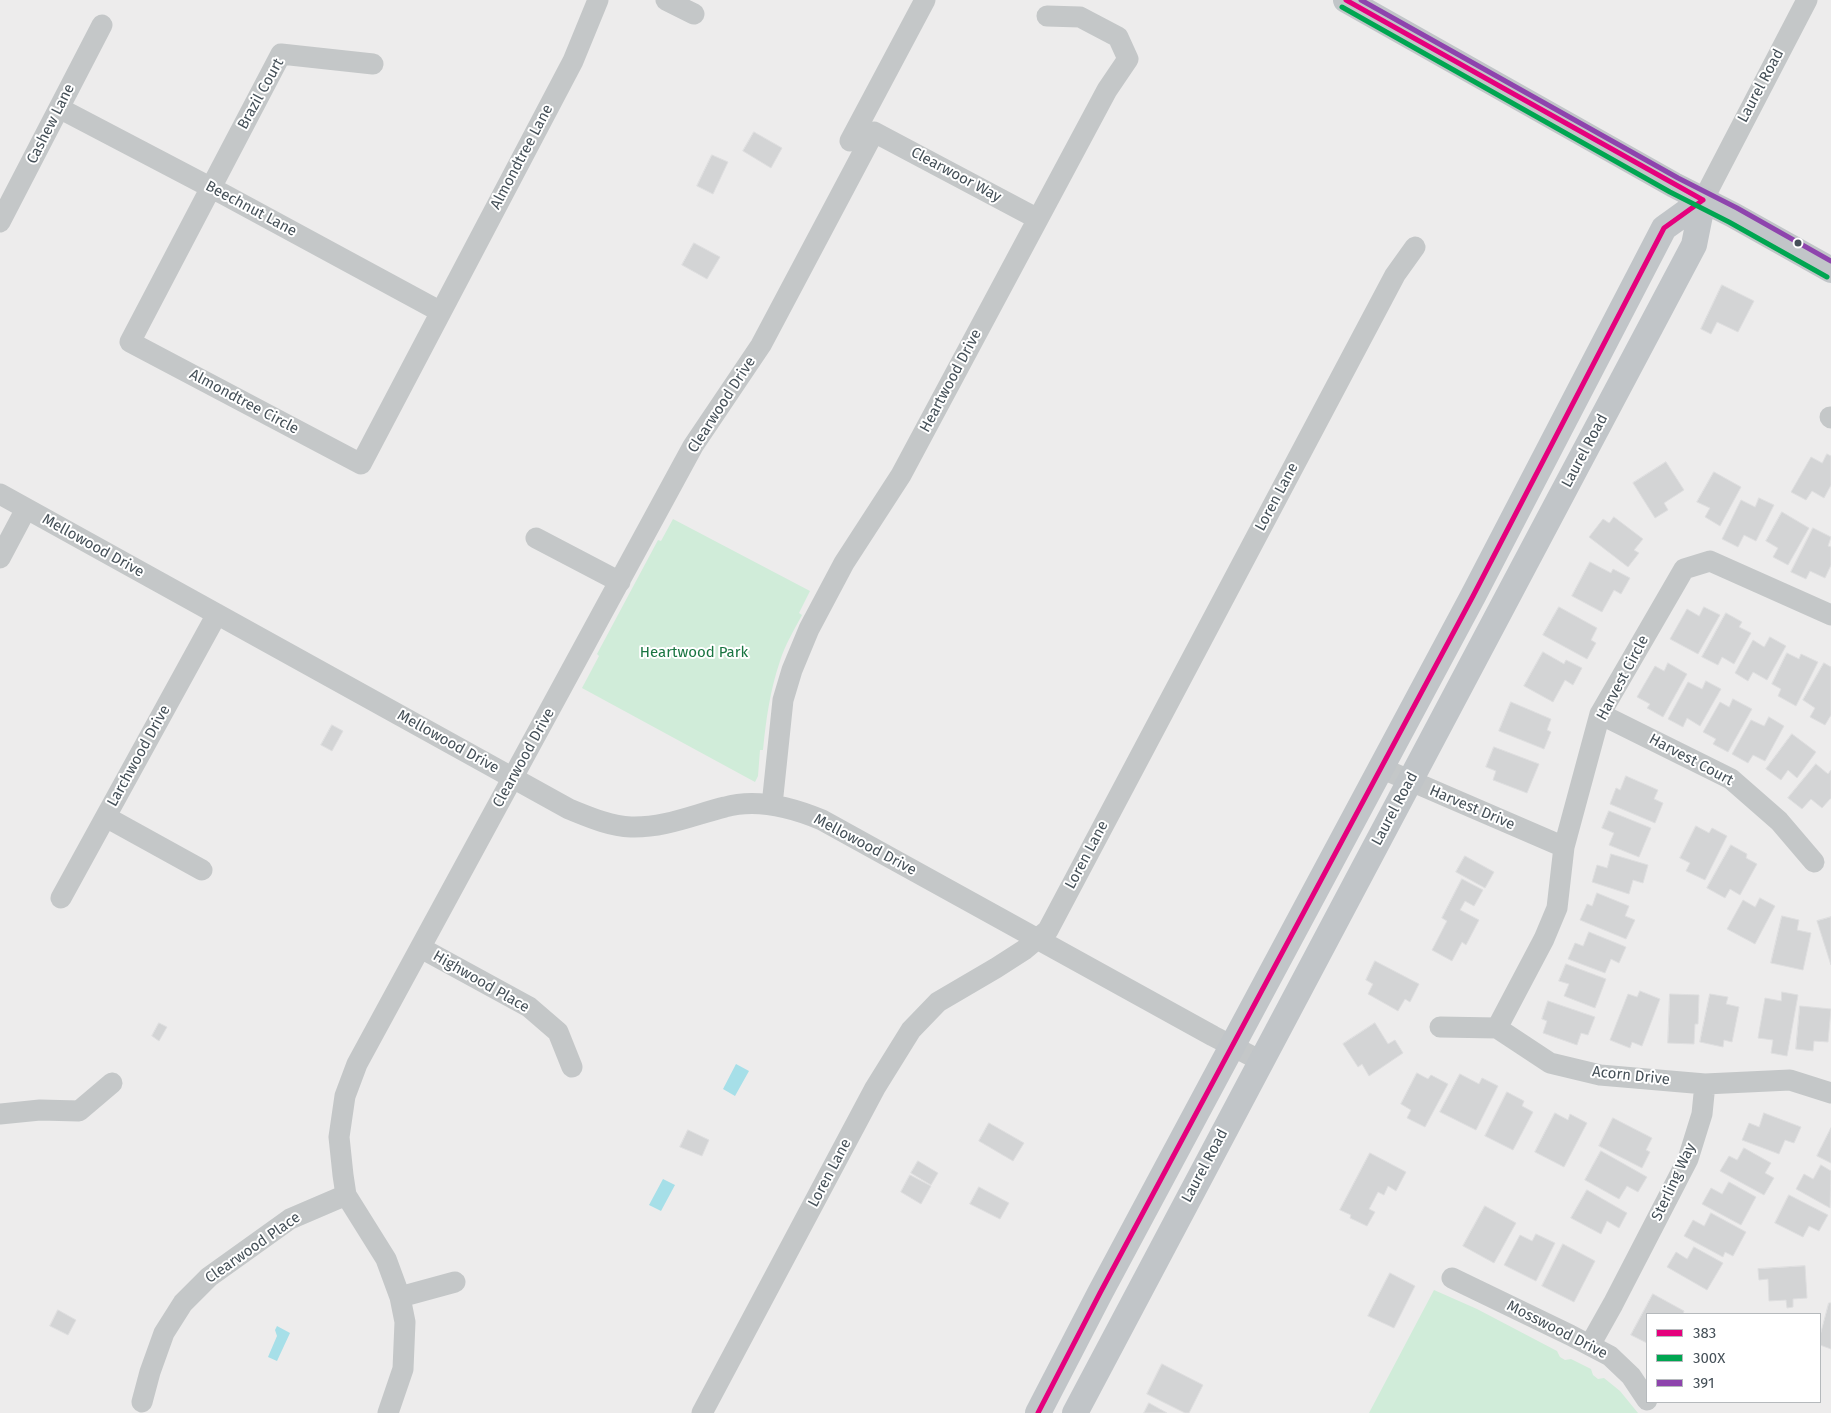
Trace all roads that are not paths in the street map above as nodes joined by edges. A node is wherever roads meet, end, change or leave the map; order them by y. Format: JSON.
{"nodes":[{"id":1,"x":598,"y":0,"type":"edge"},
{"id":2,"x":666,"y":0,"type":"edge"},
{"id":3,"x":925,"y":0,"type":"edge"},
{"id":4,"x":1346,"y":0,"type":"edge"},
{"id":5,"x":1807,"y":0,"type":"edge"},
{"id":6,"x":694,"y":14,"type":"dead end"},
{"id":7,"x":1048,"y":16,"type":"dead end"},
{"id":8,"x":102,"y":25,"type":"dead end"},
{"id":9,"x":373,"y":64,"type":"dead end"},
{"id":10,"x":60,"y":108,"type":"junction"},
{"id":11,"x":874,"y":132,"type":"joint"},
{"id":12,"x":850,"y":141,"type":"dead end"},
{"id":13,"x":211,"y":188,"type":"junction"},
{"id":14,"x":1703,"y":200,"type":"junction"},
{"id":15,"x":1038,"y":219,"type":"junction"},
{"id":16,"x":0,"y":222,"type":"edge"},
{"id":17,"x":1415,"y":246,"type":"dead end"},
{"id":18,"x":1831,"y":270,"type":"edge"},
{"id":19,"x":441,"y":312,"type":"junction"},
{"id":20,"x":0,"y":494,"type":"edge"},
{"id":21,"x":26,"y":509,"type":"junction"},
{"id":22,"x":536,"y":538,"type":"dead end"},
{"id":23,"x":0,"y":558,"type":"edge"},
{"id":24,"x":620,"y":582,"type":"junction"},
{"id":25,"x":217,"y":614,"type":"junction"},
{"id":26,"x":1831,"y":616,"type":"edge"},
{"id":27,"x":1600,"y":714,"type":"junction"},
{"id":28,"x":1381,"y":768,"type":"junction"},
{"id":29,"x":513,"y":778,"type":"junction"},
{"id":30,"x":1410,"y":781,"type":"junction"},
{"id":31,"x":772,"y":805,"type":"junction"},
{"id":32,"x":106,"y":817,"type":"junction"},
{"id":33,"x":1564,"y":847,"type":"junction"},
{"id":34,"x":1814,"y":862,"type":"dead end"},
{"id":35,"x":202,"y":870,"type":"dead end"},
{"id":36,"x":61,"y":898,"type":"dead end"},
{"id":37,"x":1037,"y":939,"type":"junction"},
{"id":38,"x":421,"y":948,"type":"junction"},
{"id":39,"x":1440,"y":1027,"type":"dead end"},
{"id":40,"x":1497,"y":1028,"type":"junction"},
{"id":41,"x":1232,"y":1046,"type":"junction"},
{"id":42,"x":1261,"y":1061,"type":"junction"},
{"id":43,"x":572,"y":1067,"type":"dead end"},
{"id":44,"x":112,"y":1083,"type":"dead end"},
{"id":45,"x":1705,"y":1084,"type":"junction"},
{"id":46,"x":1831,"y":1094,"type":"edge"},
{"id":47,"x":0,"y":1114,"type":"edge"},
{"id":48,"x":346,"y":1195,"type":"junction"},
{"id":49,"x":1452,"y":1278,"type":"dead end"},
{"id":50,"x":455,"y":1282,"type":"dead end"},
{"id":51,"x":1100,"y":1293,"type":"junction"},
{"id":52,"x":400,"y":1297,"type":"junction"},
{"id":53,"x":1590,"y":1346,"type":"junction"},
{"id":54,"x":1096,"y":1372,"type":"junction"},
{"id":55,"x":1646,"y":1398,"type":"edge"},
{"id":56,"x":142,"y":1402,"type":"dead end"},
{"id":57,"x":388,"y":1413,"type":"edge"},
{"id":58,"x":702,"y":1413,"type":"edge"},
{"id":59,"x":1038,"y":1413,"type":"edge"},
{"id":60,"x":1075,"y":1413,"type":"edge"}],
"edges":[{"from":1,"to":19,"type":"street","name":"Almondtree Lane"},
{"from":2,"to":6,"type":"street"},
{"from":3,"to":12,"type":"street"},
{"from":4,"to":14,"type":"main road"},
{"from":5,"to":14,"type":"street","name":"Laurel Road"},
{"from":7,"to":15,"type":"street","name":"Heartwood Drive"},
{"from":8,"to":10,"type":"street","name":"Cashew Lane"},
{"from":9,"to":13,"type":"street","name":"Brazil Court"},
{"from":10,"to":13,"type":"street","name":"Beechnut Lane"},
{"from":10,"to":16,"type":"street","name":"Cashew Lane"},
{"from":11,"to":15,"type":"street","name":"Clearwoor Way"},
{"from":11,"to":24,"type":"street","name":"Clearwood Drive"},
{"from":13,"to":19,"type":"street","name":"Beechnut Lane"},
{"from":13,"to":19,"type":"street","name":"Almondtree Circle"},
{"from":14,"to":18,"type":"main road"},
{"from":14,"to":28,"type":"main road","name":"Laurel Road"},
{"from":14,"to":30,"type":"main road","name":"Laurel Road"},
{"from":15,"to":31,"type":"street","name":"Heartwood Drive"},
{"from":17,"to":37,"type":"street","name":"Loren Lane"},
{"from":20,"to":21,"type":"street","name":"Mellowood Drive"},
{"from":21,"to":23,"type":"street"},
{"from":21,"to":25,"type":"street","name":"Mellowood Drive"},
{"from":22,"to":24,"type":"street"},
{"from":24,"to":29,"type":"street","name":"Clearwood Drive"},
{"from":25,"to":29,"type":"street","name":"Mellowood Drive"},
{"from":25,"to":32,"type":"street","name":"Larchwood Drive"},
{"from":26,"to":27,"type":"street","name":"Harvest Circle"},
{"from":27,"to":33,"type":"street","name":"Harvest Circle"},
{"from":27,"to":34,"type":"street","name":"Harvest Court"},
{"from":28,"to":30,"type":"street","name":"Harvest Drive"},
{"from":28,"to":41,"type":"main road","name":"Laurel Road"},
{"from":29,"to":31,"type":"street","name":"Mellowood Drive"},
{"from":29,"to":38,"type":"street","name":"Clearwood Drive"},
{"from":30,"to":33,"type":"street","name":"Harvest Drive"},
{"from":30,"to":42,"type":"main road","name":"Laurel Road"},
{"from":31,"to":37,"type":"street","name":"Mellowood Drive"},
{"from":32,"to":35,"type":"street"},
{"from":32,"to":36,"type":"street","name":"Larchwood Drive"},
{"from":33,"to":40,"type":"street","name":"Harvest Circle"},
{"from":37,"to":41,"type":"street","name":"Mellowood Drive"},
{"from":37,"to":58,"type":"street","name":"Loren Lane"},
{"from":38,"to":43,"type":"street","name":"Highwood Place"},
{"from":38,"to":48,"type":"street","name":"Clearwood Drive"},
{"from":39,"to":40,"type":"street"},
{"from":40,"to":45,"type":"street","name":"Acorn Drive"},
{"from":41,"to":42,"type":"street","name":"Mellowood Drive"},
{"from":41,"to":51,"type":"main road","name":"Laurel Road"},
{"from":42,"to":54,"type":"main road","name":"Laurel Road"},
{"from":44,"to":47,"type":"street"},
{"from":45,"to":46,"type":"street","name":"Acorn Drive"},
{"from":45,"to":53,"type":"street","name":"Sterling Way"},
{"from":48,"to":52,"type":"street","name":"Clearwood Drive"},
{"from":48,"to":56,"type":"street","name":"Clearwood Place"},
{"from":49,"to":53,"type":"street","name":"Mosswood Drive"},
{"from":50,"to":52,"type":"street"},
{"from":51,"to":54,"type":"main road"},
{"from":51,"to":59,"type":"main road","name":"Laurel Road"},
{"from":52,"to":57,"type":"street","name":"Clearwood Drive"},
{"from":53,"to":55,"type":"street","name":"Mosswood Drive"},
{"from":54,"to":60,"type":"main road","name":"Laurel Road"}]}
